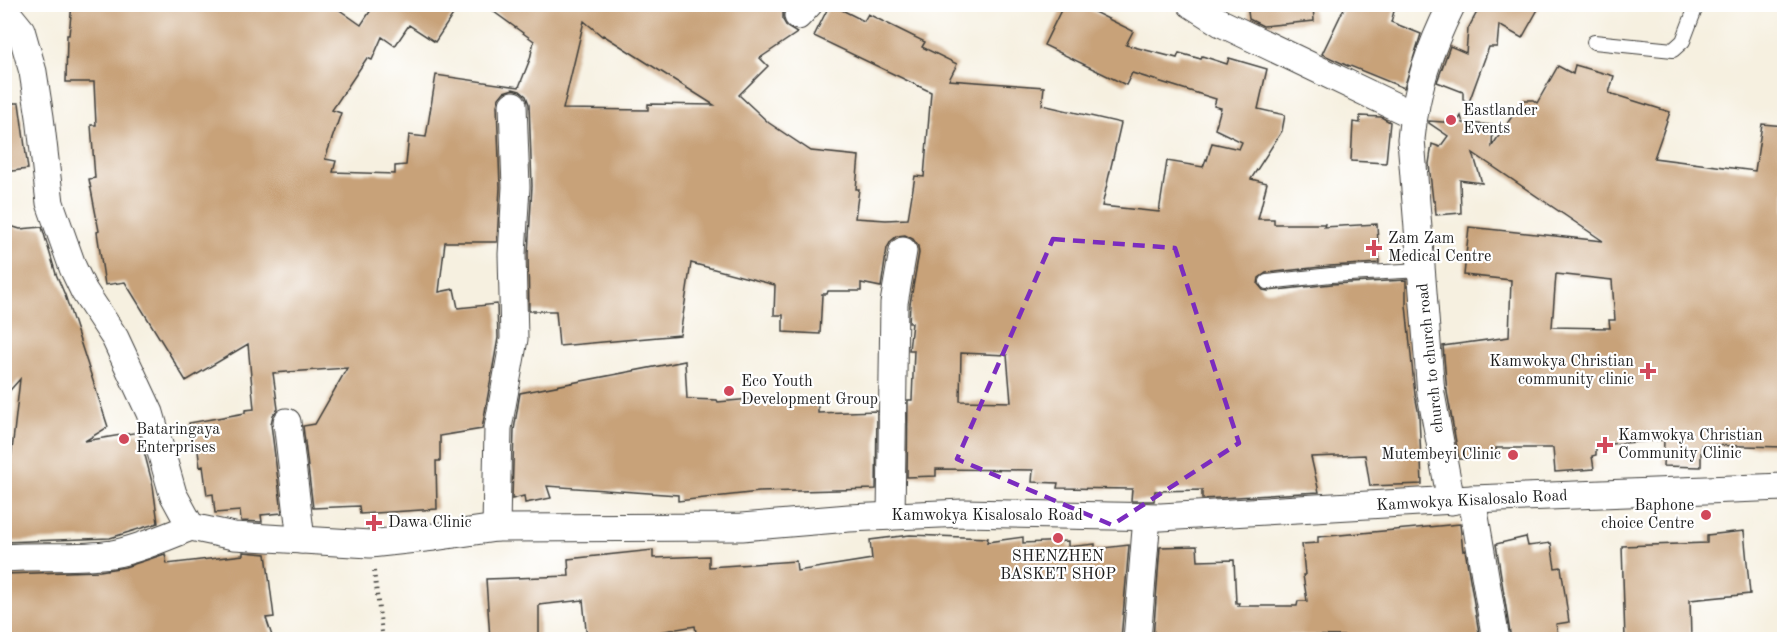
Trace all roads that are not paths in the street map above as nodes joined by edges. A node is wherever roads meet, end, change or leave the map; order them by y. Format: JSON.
{"nodes":[{"id":1,"x":1191,"y":4,"type":"edge"},
{"id":2,"x":1452,"y":4,"type":"edge"},
{"id":3,"x":1697,"y":4,"type":"edge"},
{"id":4,"x":4,"y":9,"type":"edge"},
{"id":5,"x":1594,"y":42,"type":"dead end"},
{"id":6,"x":513,"y":105,"type":"dead end"},
{"id":7,"x":1413,"y":115,"type":"junction"},
{"id":8,"x":903,"y":251,"type":"dead end"},
{"id":9,"x":1421,"y":270,"type":"junction"},
{"id":10,"x":1268,"y":282,"type":"dead end"},
{"id":11,"x":288,"y":422,"type":"dead end"},
{"id":12,"x":1785,"y":487,"type":"edge"},
{"id":13,"x":1461,"y":500,"type":"junction"},
{"id":14,"x":891,"y":516,"type":"junction"},
{"id":15,"x":1147,"y":517,"type":"junction"},
{"id":16,"x":191,"y":527,"type":"junction"},
{"id":17,"x":496,"y":528,"type":"junction"},
{"id":18,"x":301,"y":540,"type":"junction"},
{"id":19,"x":4,"y":558,"type":"edge"},
{"id":20,"x":1137,"y":639,"type":"edge"},
{"id":21,"x":1496,"y":639,"type":"edge"}],
"edges":[{"from":1,"to":7,"type":"street"},
{"from":2,"to":7,"type":"street","name":"church to church road"},
{"from":3,"to":5,"type":"lane"},
{"from":4,"to":16,"type":"street"},
{"from":6,"to":17,"type":"street"},
{"from":7,"to":9,"type":"street","name":"church to church road"},
{"from":8,"to":14,"type":"street"},
{"from":9,"to":10,"type":"lane"},
{"from":9,"to":13,"type":"street","name":"church to church road"},
{"from":11,"to":18,"type":"street"},
{"from":12,"to":13,"type":"street","name":"Kamwokya Kisalosalo Road"},
{"from":13,"to":15,"type":"street","name":"Kamwokya Kisalosalo Road"},
{"from":13,"to":21,"type":"street"},
{"from":14,"to":15,"type":"street","name":"Kamwokya Kisalosalo Road"},
{"from":14,"to":17,"type":"street","name":"Kamwokya Kisalosalo Road"},
{"from":15,"to":20,"type":"street"},
{"from":16,"to":18,"type":"street","name":"Kamwokya Kisalosalo Road"},
{"from":16,"to":19,"type":"street"},
{"from":17,"to":18,"type":"street","name":"Kamwokya Kisalosalo Road"}]}
